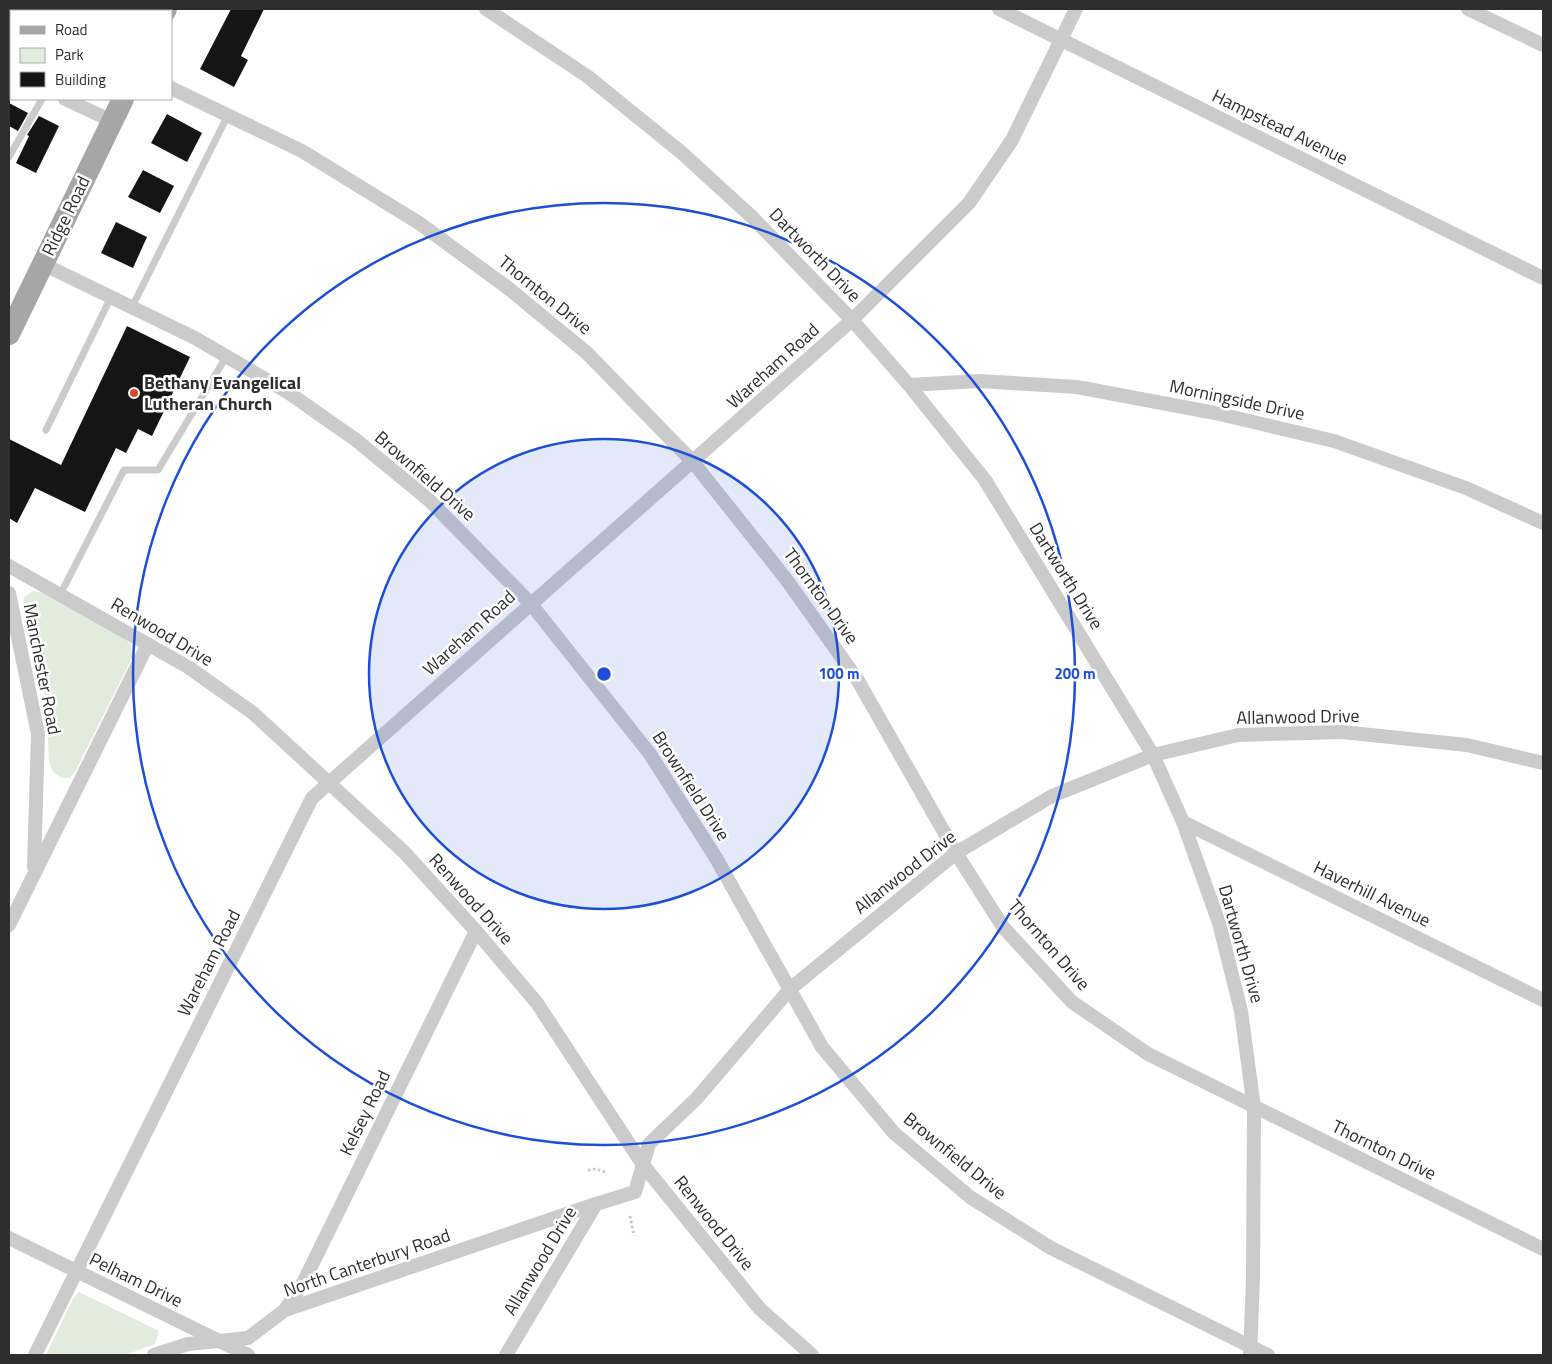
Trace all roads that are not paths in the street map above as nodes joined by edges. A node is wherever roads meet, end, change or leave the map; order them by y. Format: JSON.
{"nodes":[{"id":1,"x":486,"y":9,"type":"edge"},
{"id":2,"x":999,"y":9,"type":"edge"},
{"id":3,"x":1076,"y":9,"type":"edge"},
{"id":4,"x":1468,"y":9,"type":"edge"},
{"id":5,"x":1061,"y":39,"type":"junction"},
{"id":6,"x":1543,"y":45,"type":"edge"},
{"id":7,"x":172,"y":88,"type":"edge"},
{"id":8,"x":41,"y":100,"type":"edge"},
{"id":9,"x":68,"y":100,"type":"edge"},
{"id":10,"x":123,"y":100,"type":"edge"},
{"id":11,"x":228,"y":115,"type":"junction"},
{"id":12,"x":112,"y":122,"type":"junction"},
{"id":13,"x":9,"y":157,"type":"edge"},
{"id":14,"x":43,"y":264,"type":"junction"},
{"id":15,"x":1543,"y":278,"type":"edge"},
{"id":16,"x":111,"y":297,"type":"junction"},
{"id":17,"x":132,"y":307,"type":"junction"},
{"id":18,"x":852,"y":320,"type":"junction"},
{"id":19,"x":10,"y":328,"type":"edge"},
{"id":20,"x":226,"y":357,"type":"junction"},
{"id":21,"x":909,"y":385,"type":"junction"},
{"id":22,"x":46,"y":430,"type":"dead end"},
{"id":23,"x":693,"y":462,"type":"junction"},
{"id":24,"x":1543,"y":523,"type":"edge"},
{"id":25,"x":9,"y":566,"type":"edge"},
{"id":26,"x":9,"y":593,"type":"edge"},
{"id":27,"x":60,"y":595,"type":"junction"},
{"id":28,"x":531,"y":604,"type":"junction"},
{"id":29,"x":148,"y":644,"type":"junction"},
{"id":30,"x":1153,"y":755,"type":"junction"},
{"id":31,"x":1543,"y":763,"type":"edge"},
{"id":32,"x":330,"y":782,"type":"junction"},
{"id":33,"x":1183,"y":822,"type":"junction"},
{"id":34,"x":956,"y":852,"type":"junction"},
{"id":35,"x":34,"y":872,"type":"junction"},
{"id":36,"x":9,"y":925,"type":"edge"},
{"id":37,"x":476,"y":931,"type":"junction"},
{"id":38,"x":790,"y":989,"type":"junction"},
{"id":39,"x":1543,"y":1000,"type":"edge"},
{"id":40,"x":1254,"y":1108,"type":"junction"},
{"id":41,"x":643,"y":1165,"type":"junction"},
{"id":42,"x":596,"y":1204,"type":"junction"},
{"id":43,"x":9,"y":1238,"type":"edge"},
{"id":44,"x":1543,"y":1249,"type":"edge"},
{"id":45,"x":76,"y":1272,"type":"junction"},
{"id":46,"x":285,"y":1310,"type":"junction"},
{"id":47,"x":218,"y":1341,"type":"junction"},
{"id":48,"x":1250,"y":1351,"type":"edge"},
{"id":49,"x":35,"y":1355,"type":"edge"},
{"id":50,"x":154,"y":1355,"type":"edge"},
{"id":51,"x":248,"y":1355,"type":"edge"},
{"id":52,"x":506,"y":1355,"type":"edge"},
{"id":53,"x":812,"y":1355,"type":"edge"},
{"id":54,"x":1268,"y":1355,"type":"edge"}],
"edges":[{"from":1,"to":18,"type":"street","name":"Dartworth Drive"},
{"from":2,"to":5,"type":"street","name":"Hampstead Avenue"},
{"from":3,"to":5,"type":"street","name":"Wareham Road"},
{"from":4,"to":6,"type":"street"},
{"from":5,"to":15,"type":"street","name":"Hampstead Avenue"},
{"from":5,"to":18,"type":"street","name":"Wareham Road"},
{"from":7,"to":11,"type":"street","name":"Thornton Drive"},
{"from":8,"to":13,"type":"lane"},
{"from":9,"to":12,"type":"street"},
{"from":10,"to":12,"type":"main road","name":"Ridge Road"},
{"from":11,"to":17,"type":"lane"},
{"from":11,"to":23,"type":"street","name":"Thornton Drive"},
{"from":12,"to":14,"type":"main road","name":"Ridge Road"},
{"from":14,"to":16,"type":"street","name":"Brownfield Drive"},
{"from":14,"to":19,"type":"main road","name":"Ridge Road"},
{"from":16,"to":17,"type":"street","name":"Brownfield Drive"},
{"from":16,"to":22,"type":"lane"},
{"from":17,"to":20,"type":"street","name":"Brownfield Drive"},
{"from":18,"to":21,"type":"street","name":"Dartworth Drive"},
{"from":18,"to":23,"type":"street","name":"Wareham Road"},
{"from":20,"to":27,"type":"lane"},
{"from":20,"to":28,"type":"street","name":"Brownfield Drive"},
{"from":21,"to":24,"type":"street","name":"Morningside Drive"},
{"from":21,"to":30,"type":"street","name":"Dartworth Drive"},
{"from":23,"to":28,"type":"street","name":"Wareham Road"},
{"from":23,"to":34,"type":"street","name":"Thornton Drive"},
{"from":25,"to":27,"type":"street","name":"Renwood Drive"},
{"from":26,"to":35,"type":"street","name":"Manchester Road"},
{"from":27,"to":29,"type":"street","name":"Renwood Drive"},
{"from":28,"to":32,"type":"street","name":"Wareham Road"},
{"from":28,"to":38,"type":"street","name":"Brownfield Drive"},
{"from":29,"to":32,"type":"street","name":"Renwood Drive"},
{"from":29,"to":35,"type":"street","name":"Manchester Road"},
{"from":30,"to":31,"type":"street","name":"Allanwood Drive"},
{"from":30,"to":33,"type":"street","name":"Dartworth Drive"},
{"from":30,"to":34,"type":"street","name":"Allanwood Drive"},
{"from":32,"to":37,"type":"street","name":"Renwood Drive"},
{"from":32,"to":45,"type":"street","name":"Wareham Road"},
{"from":33,"to":39,"type":"street","name":"Haverhill Avenue"},
{"from":33,"to":40,"type":"street","name":"Dartworth Drive"},
{"from":34,"to":38,"type":"street","name":"Allanwood Drive"},
{"from":34,"to":40,"type":"street","name":"Thornton Drive"},
{"from":35,"to":36,"type":"street","name":"Manchester Road"},
{"from":37,"to":41,"type":"street","name":"Renwood Drive"},
{"from":37,"to":46,"type":"street","name":"Kelsey Road"},
{"from":38,"to":41,"type":"street","name":"Allanwood Drive"},
{"from":38,"to":48,"type":"street","name":"Brownfield Drive"},
{"from":40,"to":44,"type":"street","name":"Thornton Drive"},
{"from":40,"to":48,"type":"street","name":"Dartworth Drive"},
{"from":41,"to":42,"type":"street","name":"Allanwood Drive"},
{"from":41,"to":53,"type":"street","name":"Renwood Drive"},
{"from":42,"to":46,"type":"street","name":"North Canterbury Road"},
{"from":42,"to":52,"type":"street","name":"Allanwood Drive"},
{"from":43,"to":45,"type":"street","name":"Pelham Drive"},
{"from":45,"to":47,"type":"street","name":"Pelham Drive"},
{"from":45,"to":49,"type":"street","name":"Wareham Road"},
{"from":46,"to":47,"type":"street","name":"North Canterbury Road"},
{"from":47,"to":50,"type":"street","name":"North Canterbury Road"},
{"from":47,"to":51,"type":"street","name":"Pelham Drive"},
{"from":48,"to":54,"type":"street","name":"Brownfield Drive"}]}
